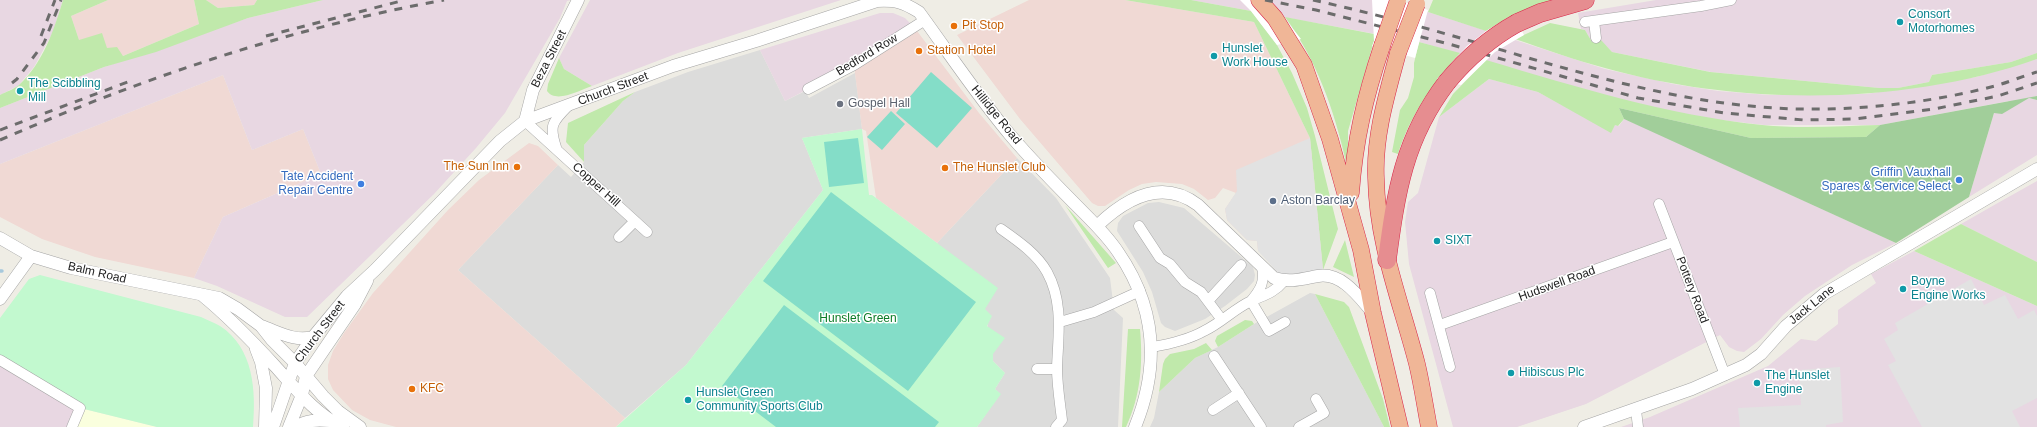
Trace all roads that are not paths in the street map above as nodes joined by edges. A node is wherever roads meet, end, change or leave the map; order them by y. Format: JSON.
{"nodes":[{"id":1,"x":578,"y":0,"type":"edge"},
{"id":2,"x":1259,"y":0,"type":"edge"},
{"id":3,"x":1398,"y":0,"type":"edge"},
{"id":4,"x":1585,"y":0,"type":"edge"},
{"id":5,"x":1731,"y":0,"type":"edge"},
{"id":6,"x":904,"y":1,"type":"edge"},
{"id":7,"x":1418,"y":2,"type":"edge"},
{"id":8,"x":925,"y":20,"type":"junction"},
{"id":9,"x":1596,"y":38,"type":"dead end"},
{"id":10,"x":808,"y":89,"type":"dead end"},
{"id":11,"x":568,"y":106,"type":"junction"},
{"id":12,"x":525,"y":121,"type":"junction"},
{"id":13,"x":556,"y":149,"type":"junction"},
{"id":14,"x":2037,"y":169,"type":"edge"},
{"id":15,"x":1659,"y":204,"type":"dead end"},
{"id":16,"x":1349,"y":209,"type":"junction"},
{"id":17,"x":635,"y":221,"type":"junction"},
{"id":18,"x":1097,"y":226,"type":"junction"},
{"id":19,"x":1139,"y":226,"type":"dead end"},
{"id":20,"x":1001,"y":229,"type":"dead end"},
{"id":21,"x":647,"y":232,"type":"dead end"},
{"id":22,"x":619,"y":237,"type":"dead end"},
{"id":23,"x":0,"y":238,"type":"edge"},
{"id":24,"x":1674,"y":242,"type":"junction"},
{"id":25,"x":30,"y":256,"type":"junction"},
{"id":26,"x":1387,"y":260,"type":"junction"},
{"id":27,"x":1241,"y":265,"type":"dead end"},
{"id":28,"x":1262,"y":266,"type":"junction"},
{"id":29,"x":375,"y":270,"type":"junction"},
{"id":30,"x":1284,"y":281,"type":"junction"},
{"id":31,"x":1140,"y":291,"type":"junction"},
{"id":32,"x":200,"y":293,"type":"junction"},
{"id":33,"x":1430,"y":293,"type":"dead end"},
{"id":34,"x":0,"y":299,"type":"edge"},
{"id":35,"x":1208,"y":301,"type":"junction"},
{"id":36,"x":1252,"y":301,"type":"junction"},
{"id":37,"x":1373,"y":313,"type":"junction"},
{"id":38,"x":1222,"y":320,"type":"junction"},
{"id":39,"x":1060,"y":322,"type":"junction"},
{"id":40,"x":1285,"y":322,"type":"dead end"},
{"id":41,"x":1440,"y":325,"type":"junction"},
{"id":42,"x":261,"y":326,"type":"junction"},
{"id":43,"x":313,"y":337,"type":"junction"},
{"id":44,"x":253,"y":342,"type":"junction"},
{"id":45,"x":1152,"y":347,"type":"junction"},
{"id":46,"x":1214,"y":356,"type":"dead end"},
{"id":47,"x":0,"y":360,"type":"edge"},
{"id":48,"x":296,"y":363,"type":"junction"},
{"id":49,"x":1450,"y":367,"type":"dead end"},
{"id":50,"x":1037,"y":369,"type":"dead end"},
{"id":51,"x":1057,"y":369,"type":"junction"},
{"id":52,"x":1726,"y":375,"type":"junction"},
{"id":53,"x":306,"y":376,"type":"junction"},
{"id":54,"x":289,"y":381,"type":"junction"},
{"id":55,"x":1239,"y":393,"type":"junction"},
{"id":56,"x":302,"y":395,"type":"junction"},
{"id":57,"x":1316,"y":400,"type":"dead end"},
{"id":58,"x":1213,"y":410,"type":"dead end"},
{"id":59,"x":1636,"y":410,"type":"junction"},
{"id":60,"x":330,"y":421,"type":"junction"},
{"id":61,"x":72,"y":427,"type":"edge"},
{"id":62,"x":265,"y":427,"type":"edge"},
{"id":63,"x":274,"y":427,"type":"edge"},
{"id":64,"x":289,"y":427,"type":"edge"},
{"id":65,"x":296,"y":427,"type":"edge"},
{"id":66,"x":343,"y":427,"type":"edge"},
{"id":67,"x":360,"y":427,"type":"edge"},
{"id":68,"x":1056,"y":427,"type":"edge"},
{"id":69,"x":1135,"y":427,"type":"edge"},
{"id":70,"x":1261,"y":427,"type":"edge"},
{"id":71,"x":1300,"y":427,"type":"edge"},
{"id":72,"x":1400,"y":427,"type":"edge"},
{"id":73,"x":1429,"y":427,"type":"edge"},
{"id":74,"x":1584,"y":427,"type":"edge"},
{"id":75,"x":1638,"y":427,"type":"edge"}],
"edges":[{"from":1,"to":12,"type":"street","name":"Beza Street"},
{"from":2,"to":16,"type":"highway"},
{"from":3,"to":16,"type":"highway","bridge":true},
{"from":4,"to":26,"type":"highway","bridge":true},
{"from":5,"to":9,"type":"street"},
{"from":6,"to":8,"type":"street","name":"Hillidge Road"},
{"from":6,"to":11,"type":"street","name":"Church Street"},
{"from":7,"to":26,"type":"highway","bridge":true},
{"from":8,"to":10,"type":"street","name":"Bedford Row"},
{"from":8,"to":18,"type":"street","name":"Hillidge Road"},
{"from":11,"to":12,"type":"street","name":"Church Street"},
{"from":11,"to":13,"type":"street"},
{"from":12,"to":13,"type":"street","name":"Copper Hill"},
{"from":12,"to":29,"type":"street","name":"Church Street"},
{"from":13,"to":17,"type":"street","name":"Copper Hill"},
{"from":14,"to":52,"type":"street","name":"Jack Lane"},
{"from":15,"to":24,"type":"street","name":"Pottery Road"},
{"from":16,"to":37,"type":"highway"},
{"from":17,"to":21,"type":"street","name":"Copper Hill"},
{"from":17,"to":22,"type":"street"},
{"from":18,"to":28,"type":"street"},
{"from":18,"to":31,"type":"street","name":"Hillidge Road"},
{"from":19,"to":35,"type":"street"},
{"from":20,"to":39,"type":"street"},
{"from":23,"to":25,"type":"street","name":"Balm Road"},
{"from":24,"to":41,"type":"street","name":"Hudswell Road"},
{"from":24,"to":52,"type":"street","name":"Pottery Road"},
{"from":25,"to":32,"type":"street","name":"Balm Road"},
{"from":25,"to":34,"type":"street"},
{"from":26,"to":73,"type":"highway"},
{"from":27,"to":35,"type":"street"},
{"from":28,"to":30,"type":"street"},
{"from":28,"to":36,"type":"street"},
{"from":29,"to":43,"type":"street","name":"Church Street"},
{"from":29,"to":53,"type":"street","name":"Church Street"},
{"from":30,"to":36,"type":"street"},
{"from":30,"to":37,"type":"street"},
{"from":31,"to":39,"type":"street"},
{"from":31,"to":45,"type":"street","name":"Hillidge Road"},
{"from":32,"to":42,"type":"street","name":"Balm Road"},
{"from":32,"to":44,"type":"street","name":"Balm Road"},
{"from":33,"to":41,"type":"street"},
{"from":35,"to":38,"type":"street"},
{"from":36,"to":38,"type":"street"},
{"from":36,"to":40,"type":"street"},
{"from":37,"to":72,"type":"highway"},
{"from":38,"to":45,"type":"street"},
{"from":39,"to":51,"type":"street"},
{"from":41,"to":49,"type":"street"},
{"from":42,"to":43,"type":"street"},
{"from":42,"to":48,"type":"street","name":"Balm Road"},
{"from":43,"to":48,"type":"street","name":"Church Street"},
{"from":44,"to":54,"type":"street","name":"Balm Road"},
{"from":44,"to":62,"type":"street"},
{"from":45,"to":69,"type":"street","name":"Hillidge Road"},
{"from":46,"to":55,"type":"street"},
{"from":47,"to":61,"type":"street"},
{"from":48,"to":53,"type":"street","name":"Balm Road"},
{"from":48,"to":54,"type":"street","name":"Church Street"},
{"from":50,"to":51,"type":"street"},
{"from":51,"to":68,"type":"street"},
{"from":52,"to":59,"type":"street","name":"Jack Lane"},
{"from":53,"to":56,"type":"street","name":"Church Street"},
{"from":53,"to":67,"type":"street","name":"Balm Road"},
{"from":54,"to":56,"type":"street","name":"Balm Road"},
{"from":54,"to":63,"type":"street","name":"Church Street"},
{"from":55,"to":58,"type":"street"},
{"from":55,"to":70,"type":"street"},
{"from":56,"to":60,"type":"street","name":"Balm Road"},
{"from":56,"to":64,"type":"street","name":"Church Street"},
{"from":57,"to":71,"type":"street"},
{"from":59,"to":74,"type":"street","name":"Jack Lane"},
{"from":59,"to":75,"type":"street"},
{"from":60,"to":65,"type":"street"},
{"from":60,"to":66,"type":"street"}]}
